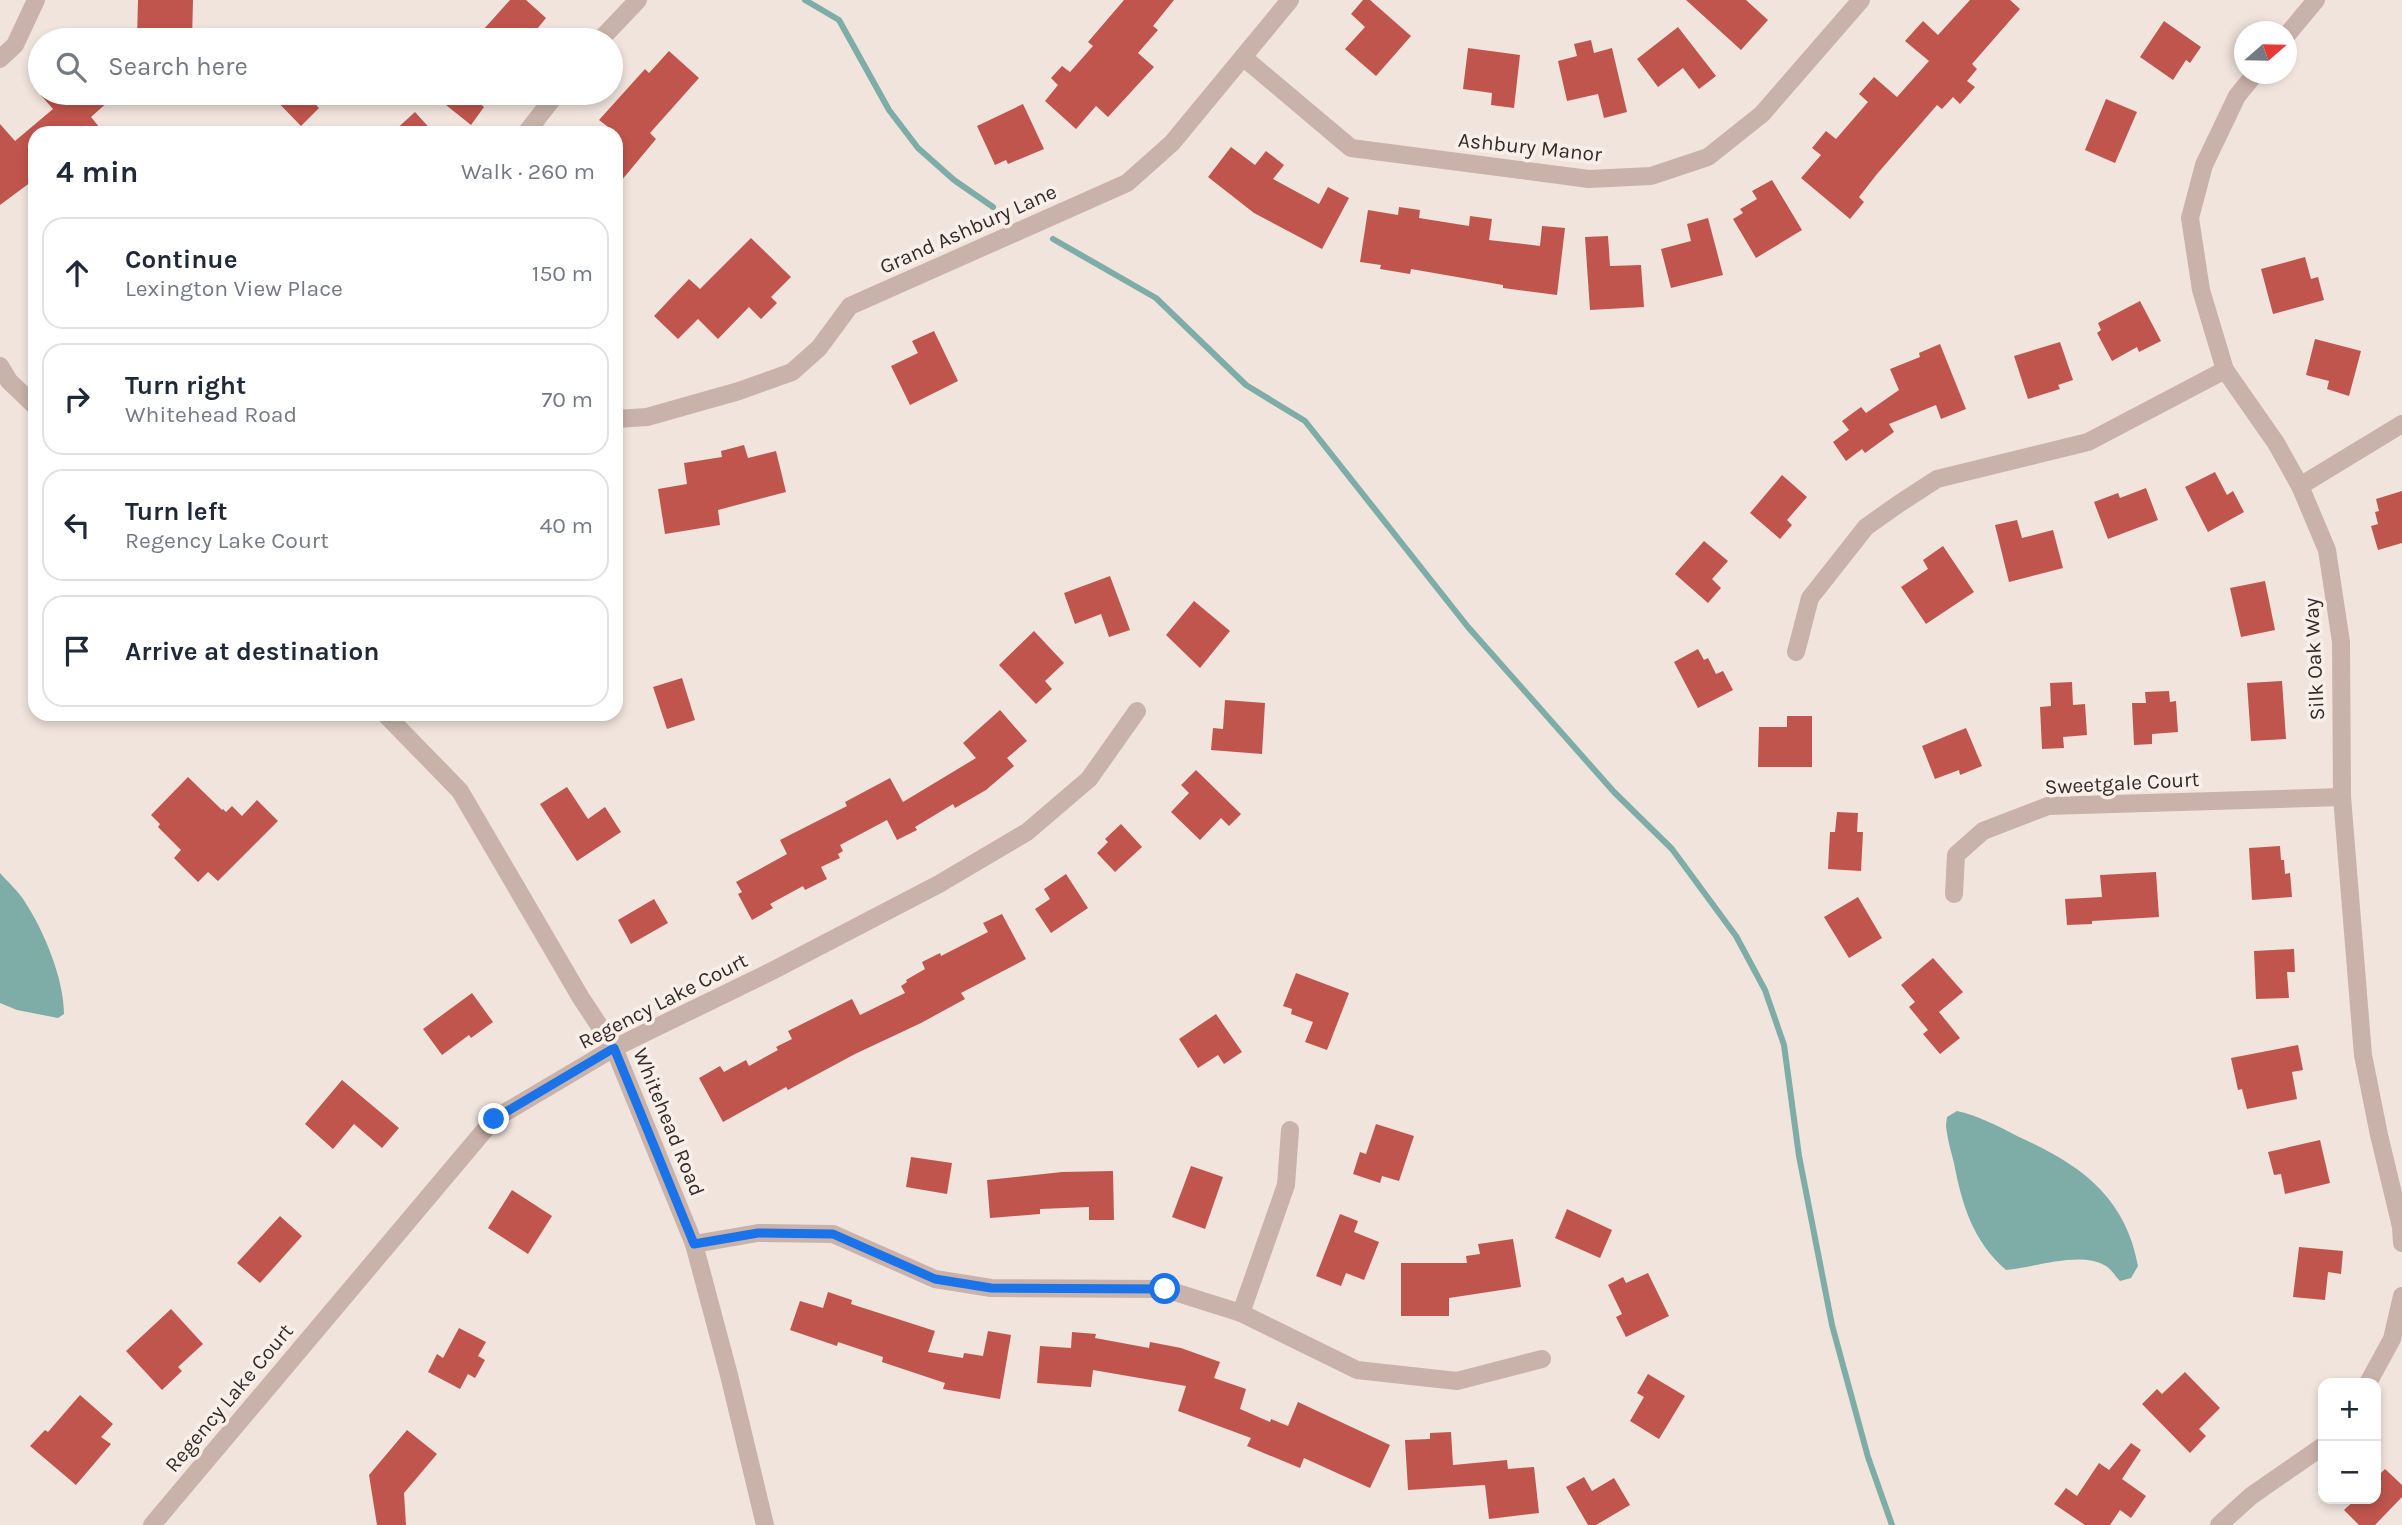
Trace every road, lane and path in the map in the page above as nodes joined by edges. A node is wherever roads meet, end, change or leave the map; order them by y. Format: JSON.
{"nodes":[{"id":1,"x":36,"y":0,"type":"edge"},
{"id":2,"x":638,"y":0,"type":"edge"},
{"id":3,"x":1290,"y":0,"type":"edge"},
{"id":4,"x":1861,"y":0,"type":"edge"},
{"id":5,"x":2316,"y":0,"type":"edge"},
{"id":6,"x":2297,"y":24,"type":"edge"},
{"id":7,"x":611,"y":28,"type":"edge"},
{"id":8,"x":1243,"y":57,"type":"junction"},
{"id":9,"x":0,"y":59,"type":"edge"},
{"id":10,"x":2247,"y":84,"type":"edge"},
{"id":11,"x":548,"y":105,"type":"edge"},
{"id":12,"x":531,"y":126,"type":"edge"},
{"id":13,"x":0,"y":366,"type":"edge"},
{"id":14,"x":2225,"y":370,"type":"junction"},
{"id":15,"x":28,"y":399,"type":"edge"},
{"id":16,"x":623,"y":419,"type":"edge"},
{"id":17,"x":2402,"y":424,"type":"edge"},
{"id":18,"x":2300,"y":486,"type":"junction"},
{"id":19,"x":1796,"y":652,"type":"dead end"},
{"id":20,"x":1137,"y":711,"type":"dead end"},
{"id":21,"x":392,"y":721,"type":"edge"},
{"id":22,"x":2342,"y":797,"type":"junction"},
{"id":23,"x":1954,"y":894,"type":"dead end"},
{"id":24,"x":614,"y":1048,"type":"junction"},
{"id":25,"x":1290,"y":1130,"type":"dead end"},
{"id":26,"x":2402,"y":1243,"type":"edge"},
{"id":27,"x":694,"y":1244,"type":"junction"},
{"id":28,"x":2402,"y":1296,"type":"edge"},
{"id":29,"x":1241,"y":1313,"type":"junction"},
{"id":30,"x":1542,"y":1359,"type":"dead end"},
{"id":31,"x":2371,"y":1378,"type":"edge"},
{"id":32,"x":2318,"y":1449,"type":"edge"},
{"id":33,"x":152,"y":1525,"type":"edge"},
{"id":34,"x":765,"y":1525,"type":"edge"},
{"id":35,"x":2219,"y":1525,"type":"edge"}],
"edges":[{"from":1,"to":9,"type":"street"},
{"from":2,"to":7,"type":"street"},
{"from":3,"to":8,"type":"street","name":"Grand Ashbury Lane"},
{"from":4,"to":8,"type":"street","name":"Ashbury Manor"},
{"from":5,"to":6,"type":"street"},
{"from":8,"to":16,"type":"street","name":"Grand Ashbury Lane"},
{"from":10,"to":14,"type":"street","name":"Silk Oak Way"},
{"from":11,"to":12,"type":"street"},
{"from":13,"to":15,"type":"street"},
{"from":14,"to":18,"type":"street","name":"Silk Oak Way"},
{"from":14,"to":19,"type":"street"},
{"from":17,"to":18,"type":"street"},
{"from":18,"to":22,"type":"street","name":"Silk Oak Way"},
{"from":20,"to":24,"type":"street","name":"Regency Lake Court"},
{"from":21,"to":24,"type":"street","name":"Whitehead Road"},
{"from":22,"to":23,"type":"street","name":"Sweetgale Court"},
{"from":22,"to":26,"type":"street","name":"Silk Oak Way"},
{"from":24,"to":27,"type":"street","name":"Whitehead Road"},
{"from":24,"to":33,"type":"street","name":"Regency Lake Court"},
{"from":25,"to":29,"type":"street"},
{"from":27,"to":29,"type":"street"},
{"from":27,"to":34,"type":"street","name":"Whitehead Road"},
{"from":28,"to":31,"type":"street"},
{"from":29,"to":30,"type":"street"},
{"from":32,"to":35,"type":"street"}]}
